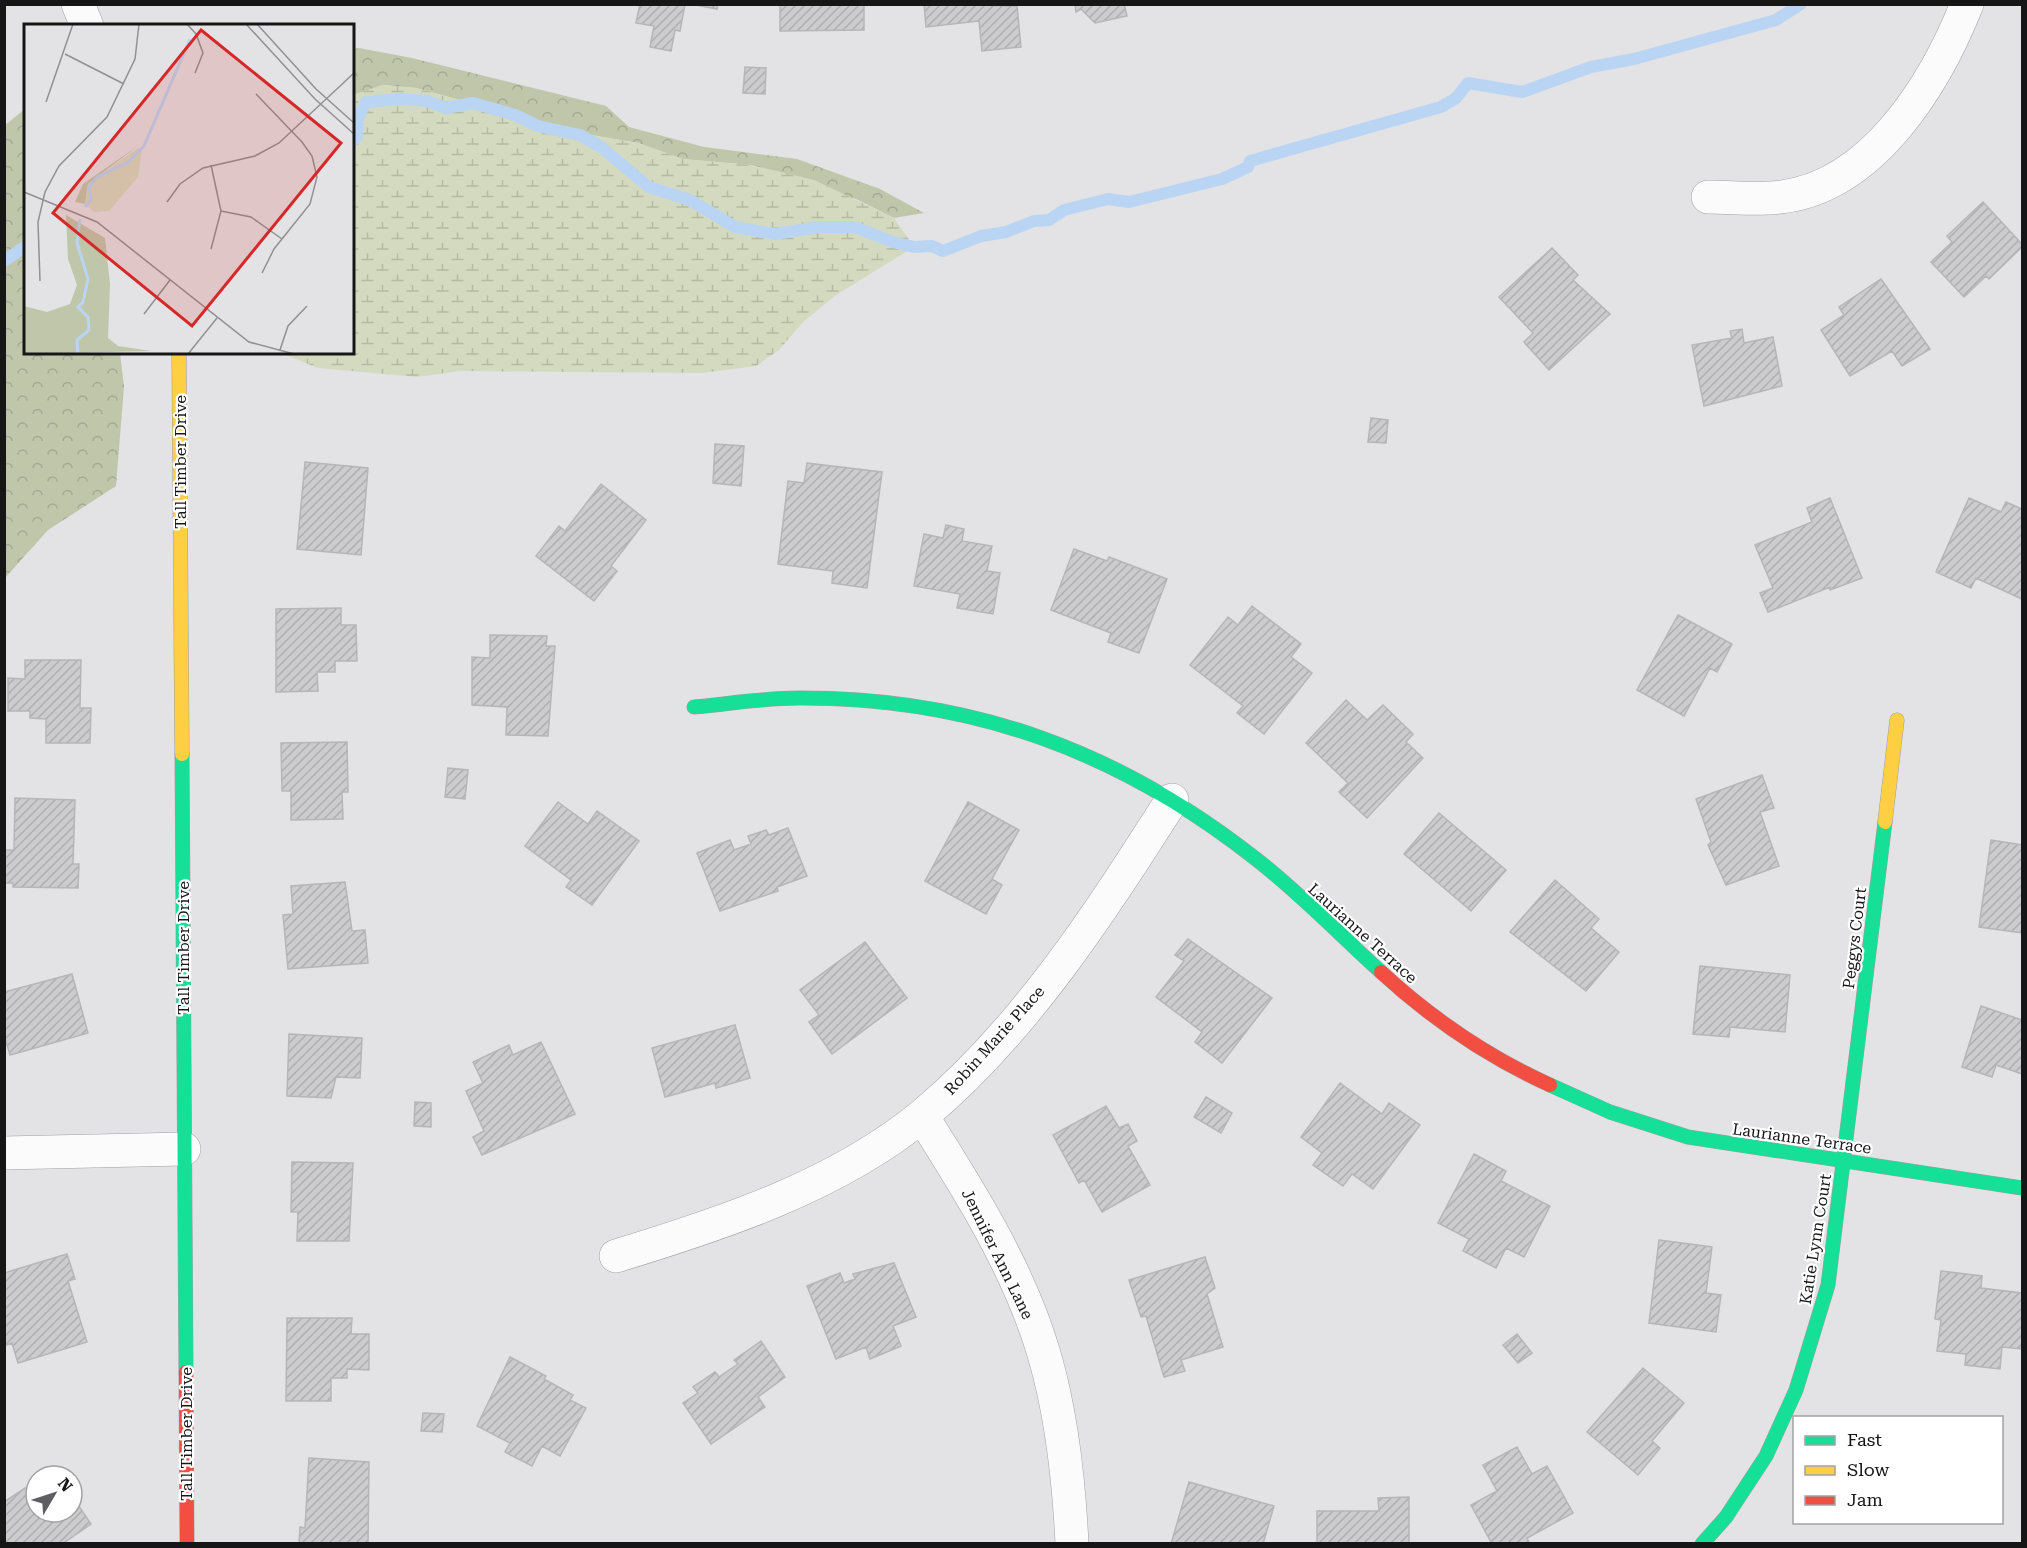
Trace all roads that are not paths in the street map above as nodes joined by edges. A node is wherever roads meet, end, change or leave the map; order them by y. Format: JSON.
{"nodes":[{"id":1,"x":78,"y":4,"type":"edge"},
{"id":2,"x":1967,"y":4,"type":"edge"},
{"id":3,"x":86,"y":24,"type":"edge"},
{"id":4,"x":1708,"y":197,"type":"dead end"},
{"id":5,"x":179,"y":354,"type":"edge"},
{"id":6,"x":694,"y":707,"type":"dead end"},
{"id":7,"x":1897,"y":720,"type":"dead end"},
{"id":8,"x":1172,"y":800,"type":"junction"},
{"id":9,"x":922,"y":1116,"type":"junction"},
{"id":10,"x":184,"y":1149,"type":"junction"},
{"id":11,"x":4,"y":1153,"type":"edge"},
{"id":12,"x":1845,"y":1160,"type":"junction"},
{"id":13,"x":2022,"y":1188,"type":"edge"},
{"id":14,"x":616,"y":1256,"type":"dead end"},
{"id":15,"x":186,"y":1544,"type":"edge"},
{"id":16,"x":1072,"y":1544,"type":"edge"},
{"id":17,"x":1702,"y":1544,"type":"edge"}],
"edges":[{"from":1,"to":3,"type":"street"},
{"from":2,"to":4,"type":"street"},
{"from":5,"to":10,"type":"street","name":"Tall Timber Drive"},
{"from":6,"to":8,"type":"street","name":"Laurianne Terrace"},
{"from":7,"to":12,"type":"street","name":"Peggys Court"},
{"from":8,"to":9,"type":"street","name":"Robin Marie Place"},
{"from":8,"to":12,"type":"street","name":"Laurianne Terrace"},
{"from":9,"to":14,"type":"street","name":"Robin Marie Place"},
{"from":9,"to":16,"type":"street","name":"Jennifer Ann Lane"},
{"from":10,"to":11,"type":"street"},
{"from":10,"to":15,"type":"street","name":"Tall Timber Drive"},
{"from":12,"to":13,"type":"street","name":"Laurianne Terrace"},
{"from":12,"to":17,"type":"street","name":"Katie Lynn Court"}]}
